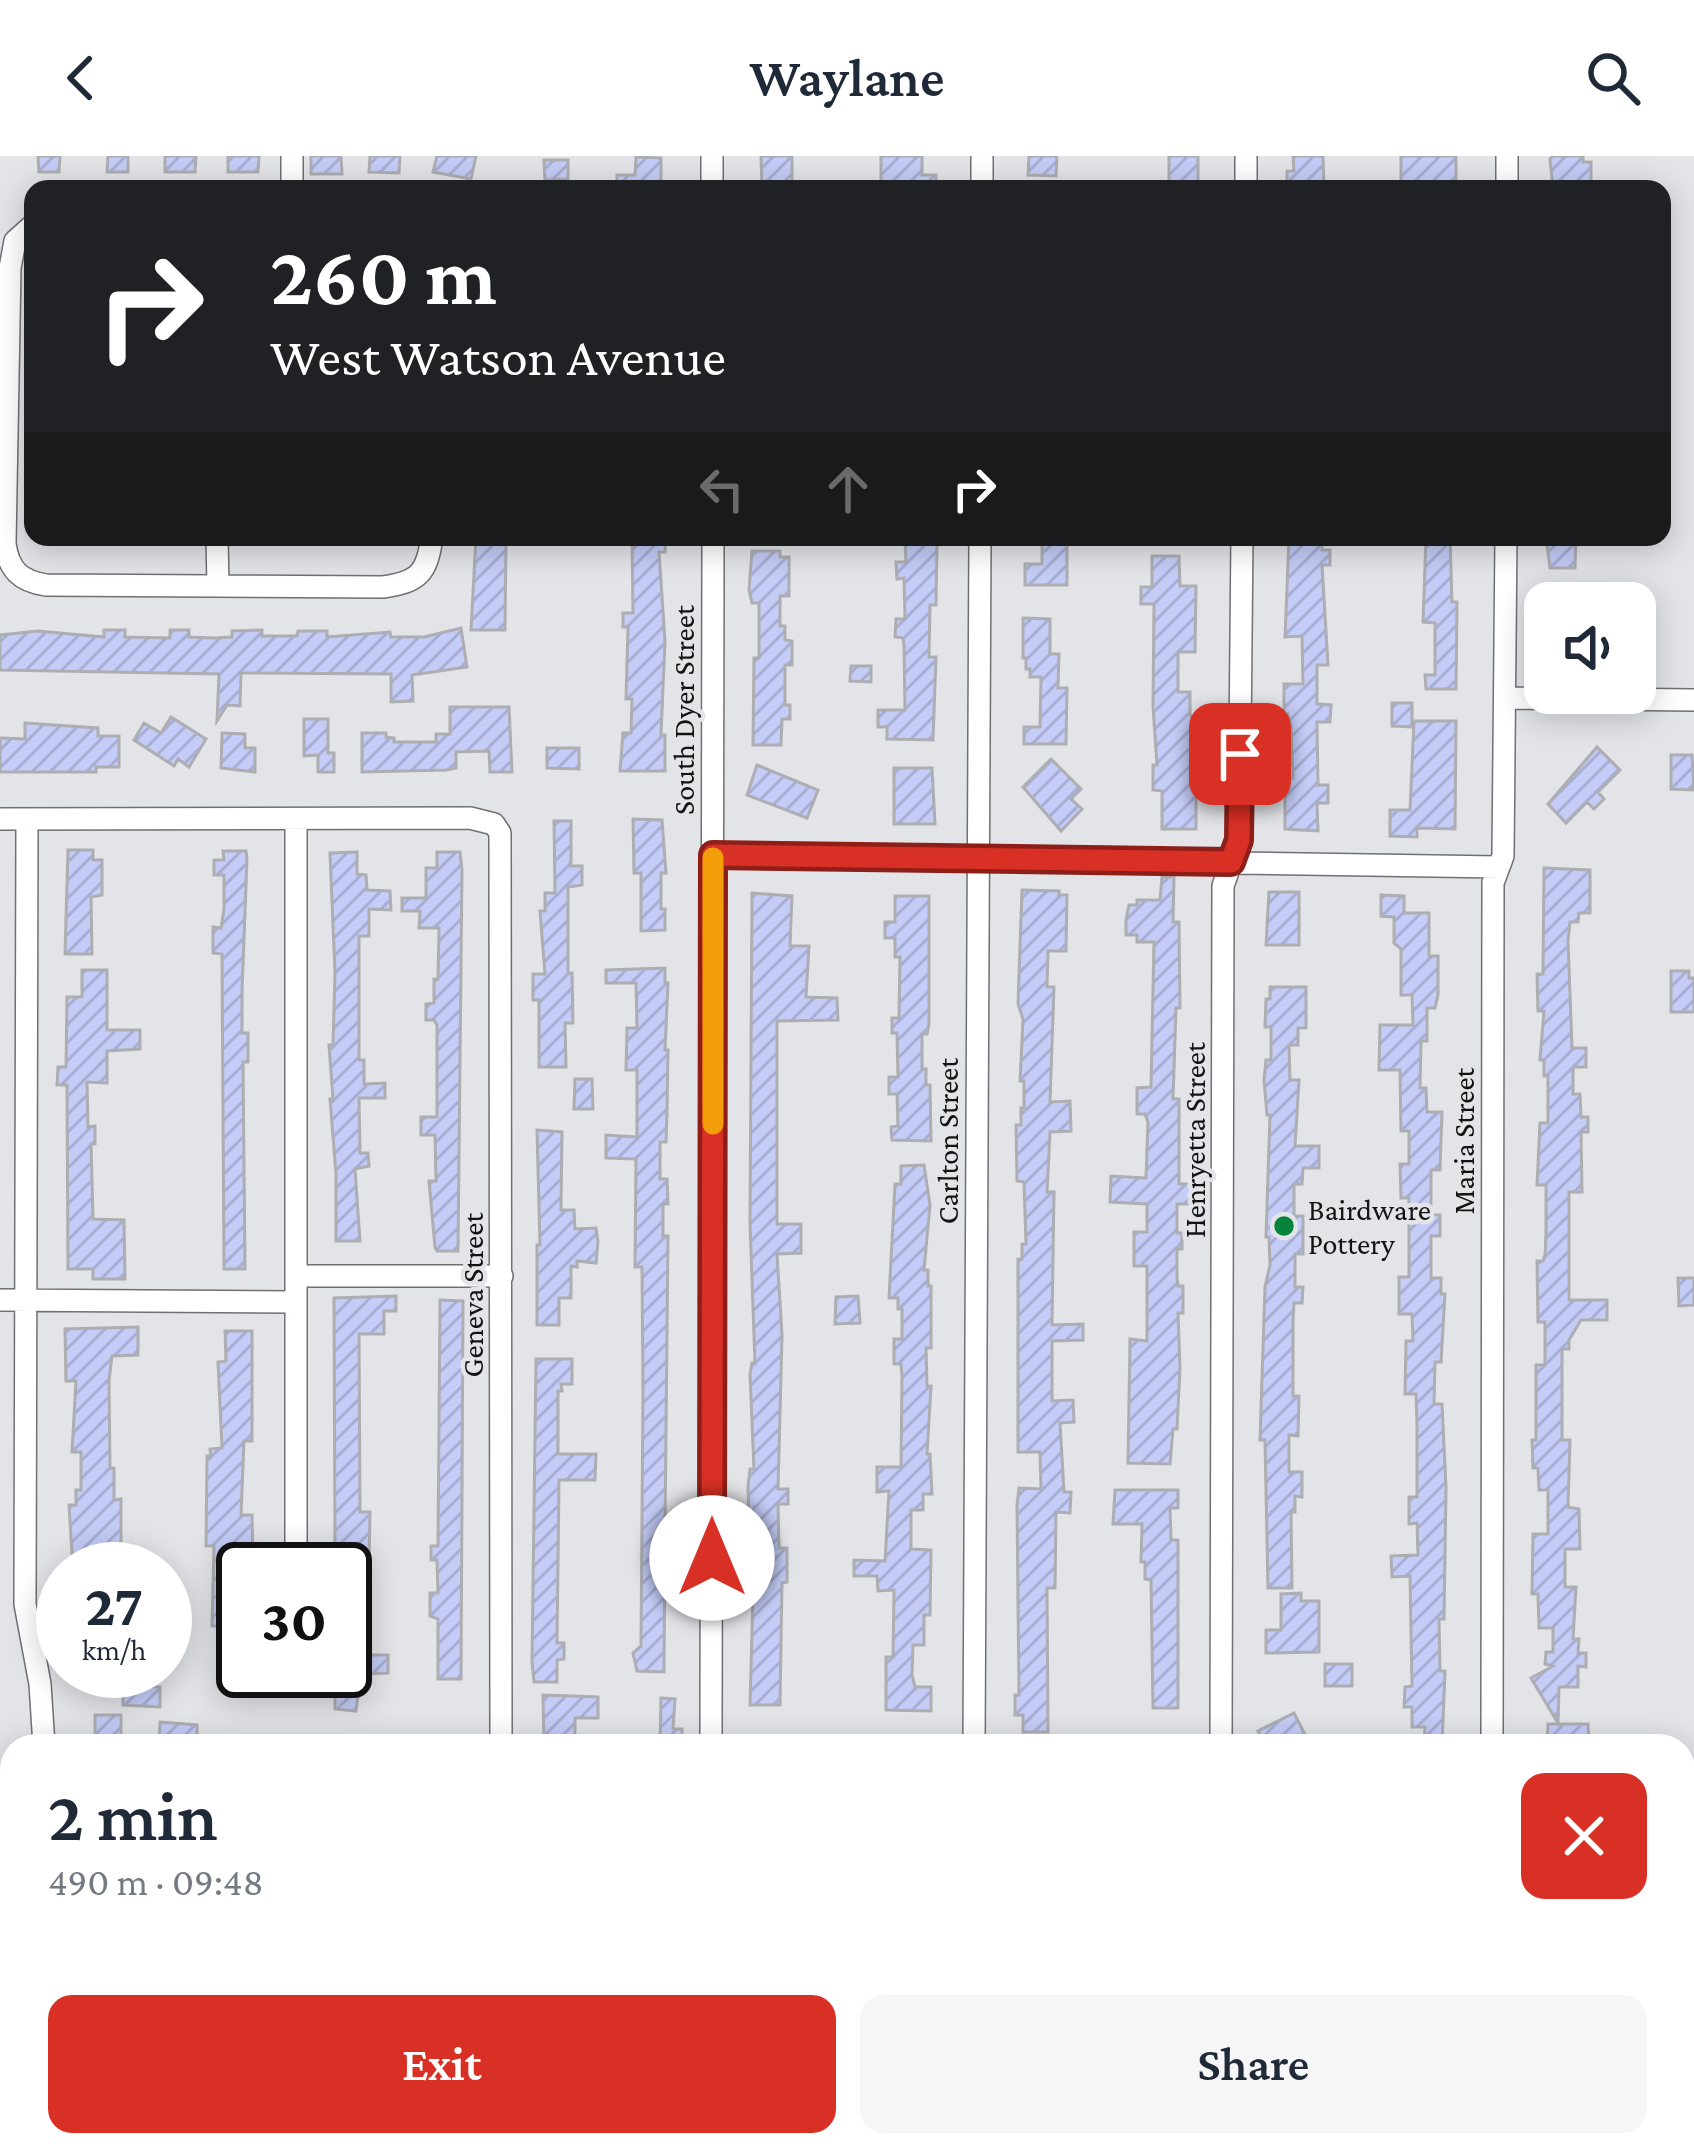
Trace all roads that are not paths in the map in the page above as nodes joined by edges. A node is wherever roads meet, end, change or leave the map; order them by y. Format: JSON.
{"nodes":[{"id":1,"x":24,"y":232,"type":"edge"},
{"id":2,"x":4,"y":299,"type":"edge"},
{"id":3,"x":218,"y":546,"type":"edge"},
{"id":4,"x":431,"y":546,"type":"edge"},
{"id":5,"x":713,"y":546,"type":"edge"},
{"id":6,"x":980,"y":546,"type":"edge"},
{"id":7,"x":1242,"y":546,"type":"edge"},
{"id":8,"x":1506,"y":546,"type":"edge"},
{"id":9,"x":218,"y":586,"type":"junction"},
{"id":10,"x":1505,"y":698,"type":"junction"},
{"id":11,"x":1694,"y":700,"type":"edge"},
{"id":12,"x":0,"y":819,"type":"edge"},
{"id":13,"x":27,"y":819,"type":"junction"},
{"id":14,"x":296,"y":819,"type":"junction"},
{"id":15,"x":713,"y":855,"type":"junction"},
{"id":16,"x":978,"y":860,"type":"junction"},
{"id":17,"x":1231,"y":862,"type":"junction"},
{"id":18,"x":1499,"y":867,"type":"junction"},
{"id":19,"x":296,"y":1276,"type":"junction"},
{"id":20,"x":502,"y":1276,"type":"junction"},
{"id":21,"x":0,"y":1300,"type":"edge"},
{"id":22,"x":26,"y":1300,"type":"junction"},
{"id":23,"x":296,"y":1302,"type":"junction"},
{"id":24,"x":296,"y":1542,"type":"edge"},
{"id":25,"x":43,"y":1734,"type":"edge"},
{"id":26,"x":501,"y":1734,"type":"edge"},
{"id":27,"x":711,"y":1734,"type":"edge"},
{"id":28,"x":974,"y":1734,"type":"edge"},
{"id":29,"x":1221,"y":1734,"type":"edge"},
{"id":30,"x":1492,"y":1734,"type":"edge"}],
"edges":[{"from":1,"to":2,"type":"street"},
{"from":2,"to":9,"type":"street"},
{"from":3,"to":9,"type":"street"},
{"from":4,"to":9,"type":"street"},
{"from":5,"to":15,"type":"street","name":"South Dyer Street"},
{"from":6,"to":16,"type":"street","name":"Carlton Street"},
{"from":7,"to":17,"type":"street","name":"Henryetta Street"},
{"from":8,"to":10,"type":"street","name":"Maria Street"},
{"from":10,"to":11,"type":"street"},
{"from":10,"to":18,"type":"street","name":"Maria Street"},
{"from":12,"to":13,"type":"street"},
{"from":13,"to":14,"type":"street"},
{"from":13,"to":22,"type":"street"},
{"from":14,"to":19,"type":"street"},
{"from":14,"to":20,"type":"street","name":"Geneva Street"},
{"from":15,"to":16,"type":"street"},
{"from":15,"to":27,"type":"street","name":"South Dyer Street"},
{"from":16,"to":17,"type":"street"},
{"from":16,"to":28,"type":"street","name":"Carlton Street"},
{"from":17,"to":18,"type":"street"},
{"from":17,"to":29,"type":"street","name":"Henryetta Street"},
{"from":18,"to":30,"type":"street","name":"Maria Street"},
{"from":19,"to":20,"type":"street"},
{"from":19,"to":23,"type":"street"},
{"from":20,"to":26,"type":"street","name":"Geneva Street"},
{"from":21,"to":22,"type":"street"},
{"from":22,"to":23,"type":"street"},
{"from":22,"to":25,"type":"street"},
{"from":23,"to":24,"type":"street"}]}
